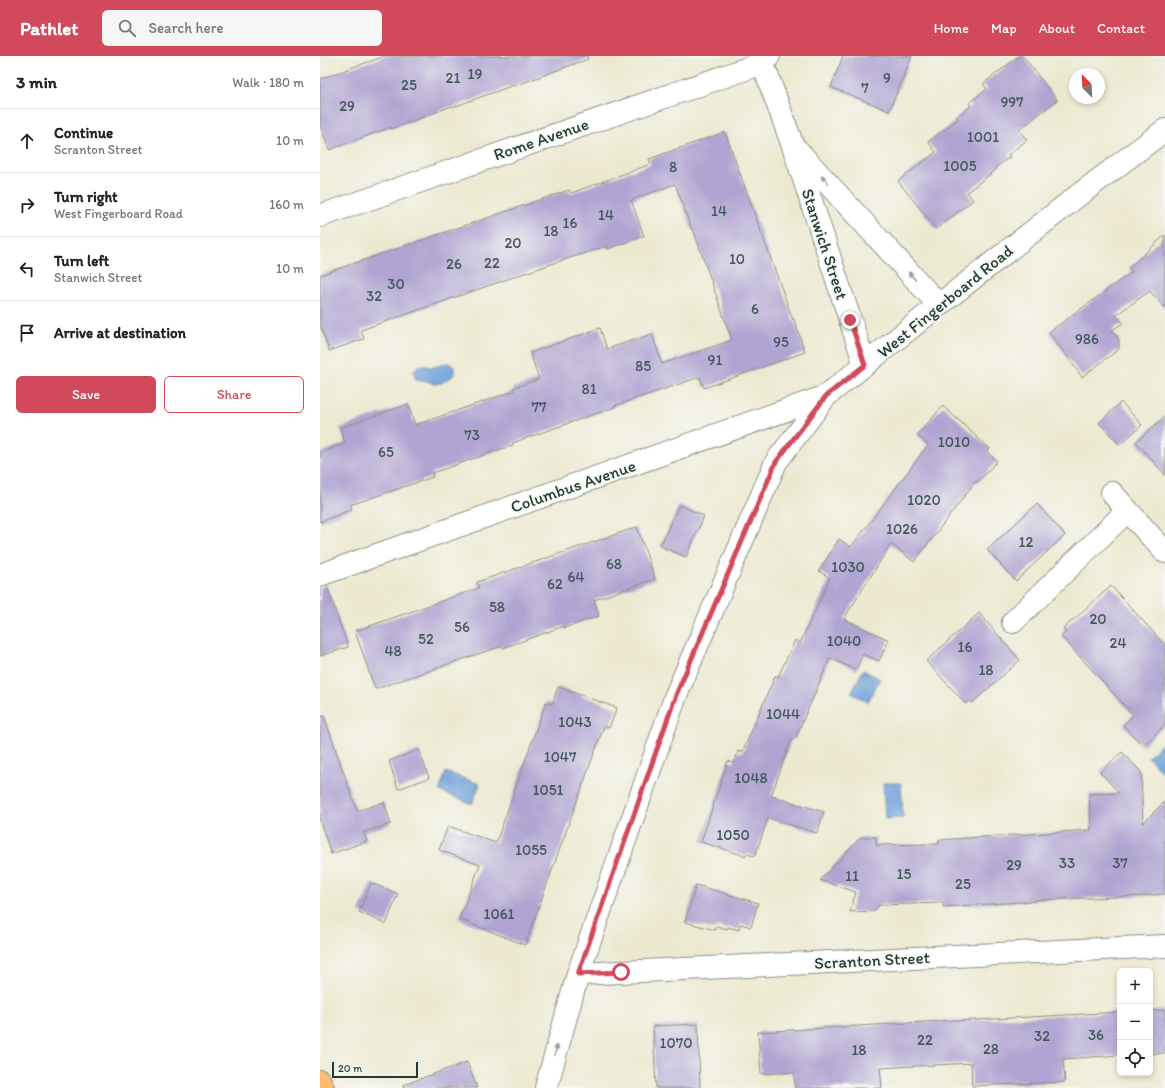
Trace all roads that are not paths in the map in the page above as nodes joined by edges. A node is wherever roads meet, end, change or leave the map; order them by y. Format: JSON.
{"nodes":[{"id":1,"x":764,"y":58,"type":"edge"},
{"id":2,"x":1165,"y":130,"type":"edge"},
{"id":3,"x":793,"y":146,"type":"junction"},
{"id":4,"x":320,"y":216,"type":"edge"},
{"id":5,"x":939,"y":305,"type":"junction"},
{"id":6,"x":865,"y":365,"type":"junction"},
{"id":7,"x":826,"y":396,"type":"junction"},
{"id":8,"x":1112,"y":494,"type":"dead end"},
{"id":9,"x":1127,"y":511,"type":"junction"},
{"id":10,"x":1165,"y":552,"type":"edge"},
{"id":11,"x":320,"y":575,"type":"edge"},
{"id":12,"x":1013,"y":622,"type":"dead end"},
{"id":13,"x":1165,"y":946,"type":"edge"},
{"id":14,"x":578,"y":974,"type":"junction"},
{"id":15,"x":320,"y":1080,"type":"edge"},
{"id":16,"x":323,"y":1088,"type":"edge"},
{"id":17,"x":546,"y":1088,"type":"edge"}],
"edges":[{"from":1,"to":3,"type":"street","name":"Stanwich Street"},
{"from":1,"to":4,"type":"street","name":"Rome Avenue"},
{"from":2,"to":5,"type":"street","name":"West Fingerboard Road"},
{"from":5,"to":3,"type":"street","name":"Stanwich Street","one_way":true},
{"from":3,"to":6,"type":"street","name":"Stanwich Street"},
{"from":5,"to":6,"type":"street","name":"West Fingerboard Road"},
{"from":6,"to":7,"type":"street","name":"West Fingerboard Road"},
{"from":7,"to":11,"type":"street","name":"Columbus Avenue"},
{"from":7,"to":14,"type":"street","name":"West Fingerboard Road"},
{"from":8,"to":9,"type":"street"},
{"from":9,"to":10,"type":"street"},
{"from":9,"to":12,"type":"street"},
{"from":13,"to":14,"type":"street","name":"Scranton Street"},
{"from":17,"to":14,"type":"street","name":"West Fingerboard Road","one_way":true},
{"from":15,"to":16,"type":"main road"}]}
